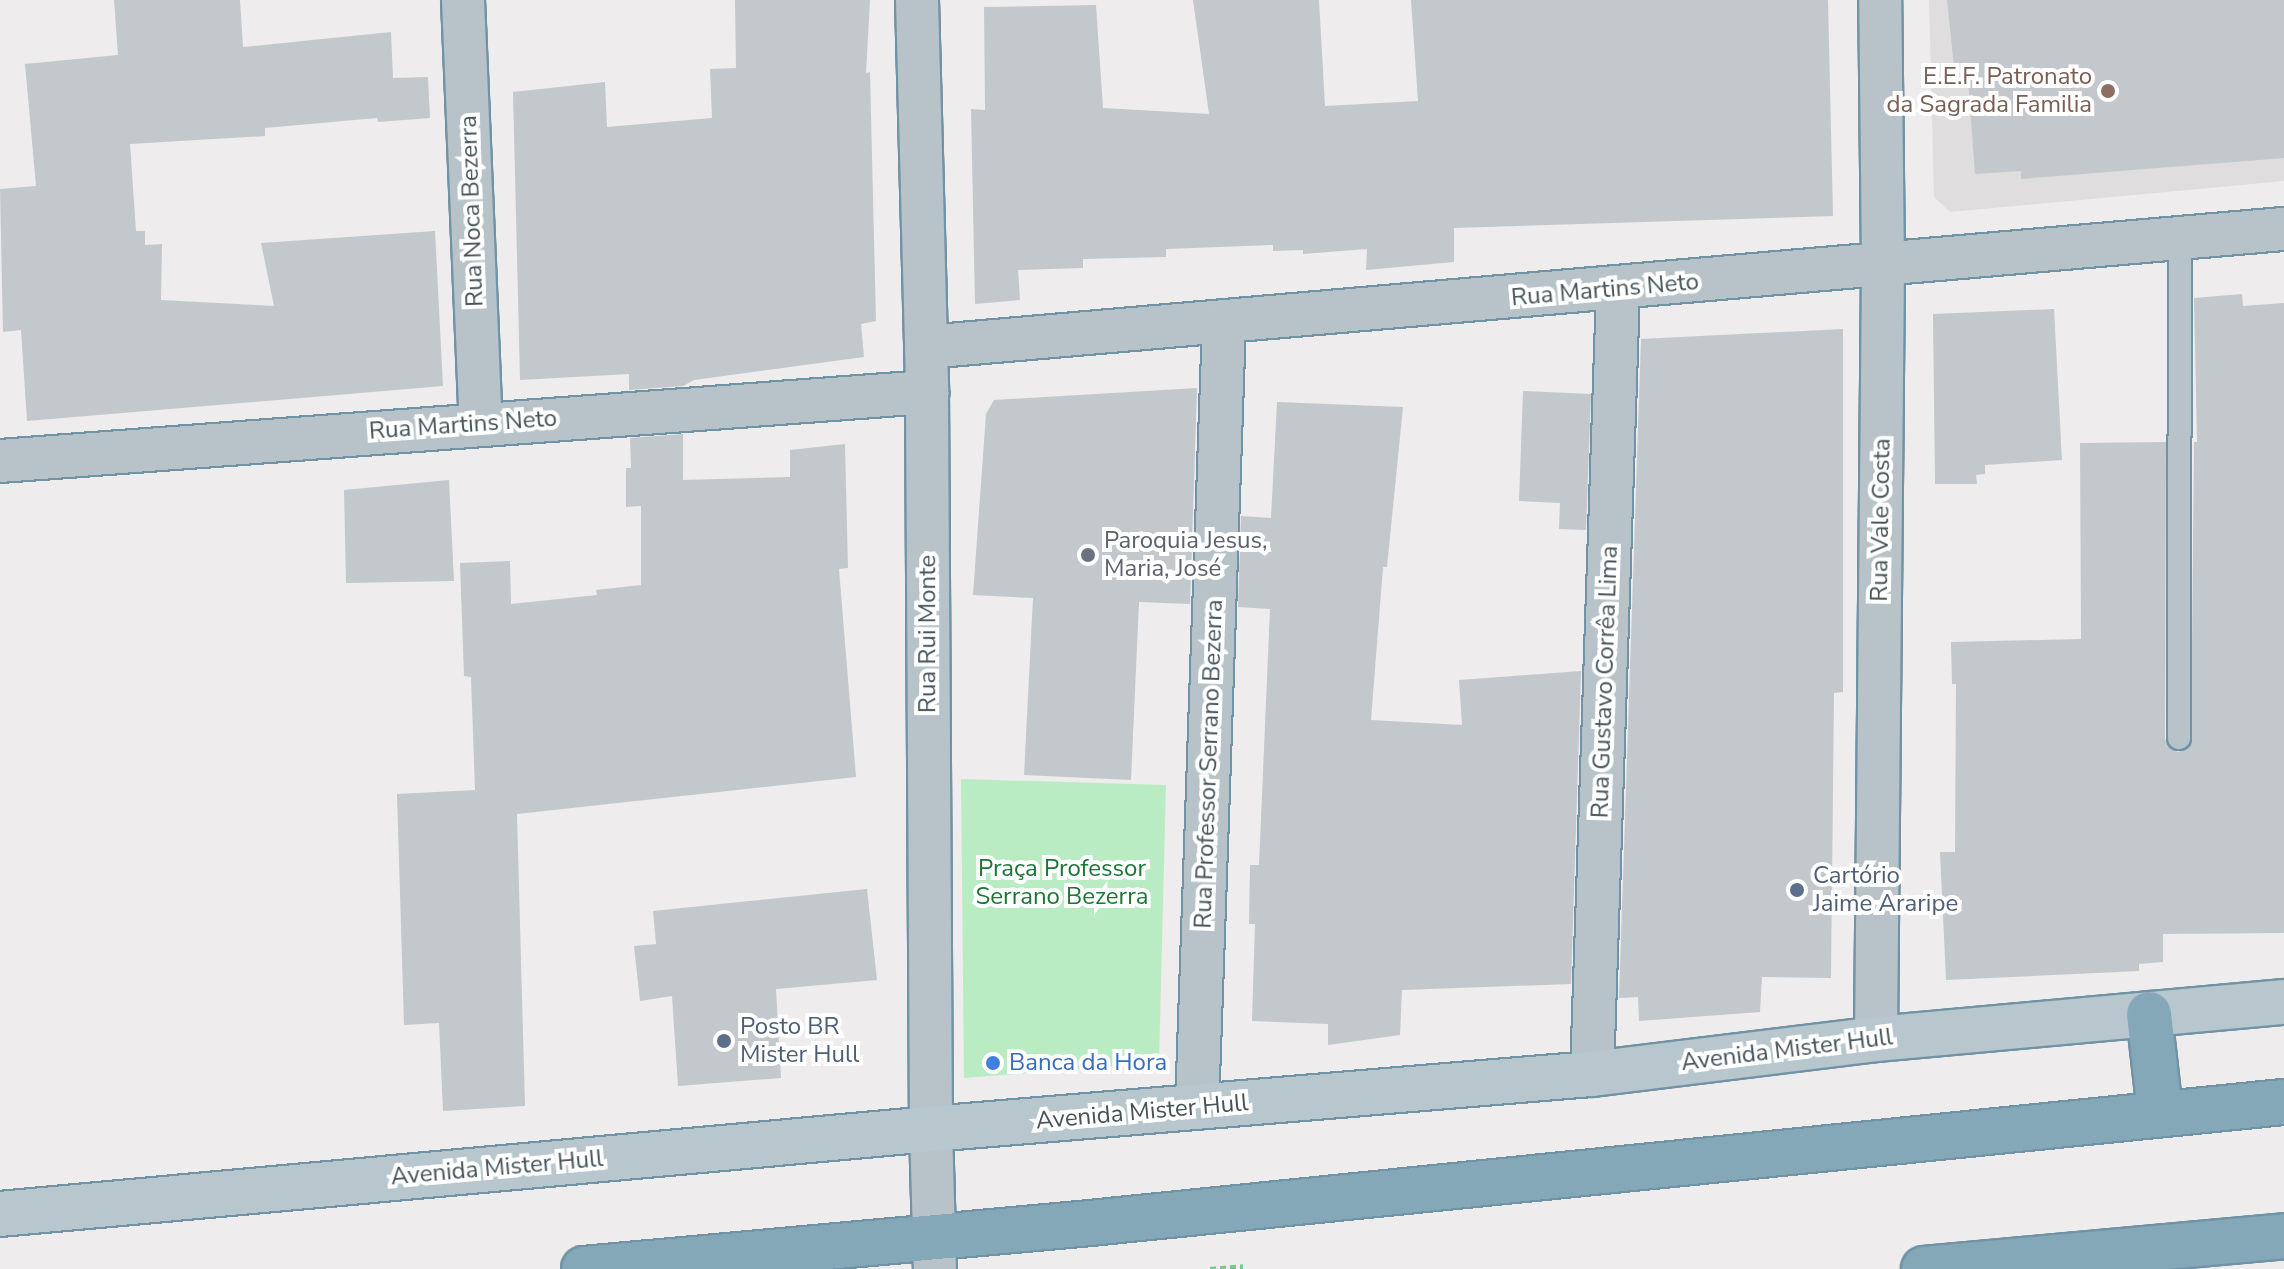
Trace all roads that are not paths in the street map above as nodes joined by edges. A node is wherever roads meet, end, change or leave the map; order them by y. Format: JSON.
{"nodes":[{"id":1,"x":463,"y":0,"type":"edge"},
{"id":2,"x":917,"y":0,"type":"edge"},
{"id":3,"x":1880,"y":0,"type":"edge"},
{"id":4,"x":2284,"y":229,"type":"edge"},
{"id":5,"x":2180,"y":239,"type":"junction"},
{"id":6,"x":1883,"y":266,"type":"junction"},
{"id":7,"x":1618,"y":289,"type":"junction"},
{"id":8,"x":1224,"y":323,"type":"junction"},
{"id":9,"x":926,"y":347,"type":"junction"},
{"id":10,"x":927,"y":392,"type":"junction"},
{"id":11,"x":481,"y":423,"type":"junction"},
{"id":12,"x":0,"y":461,"type":"edge"},
{"id":13,"x":2179,"y":738,"type":"dead end"},
{"id":14,"x":2284,"y":1002,"type":"edge"},
{"id":15,"x":2149,"y":1014,"type":"junction"},
{"id":16,"x":1876,"y":1039,"type":"junction"},
{"id":17,"x":1592,"y":1074,"type":"junction"},
{"id":18,"x":2284,"y":1102,"type":"edge"},
{"id":19,"x":1197,"y":1108,"type":"junction"},
{"id":20,"x":2160,"y":1112,"type":"junction"},
{"id":21,"x":931,"y":1129,"type":"junction"},
{"id":22,"x":0,"y":1214,"type":"edge"},
{"id":23,"x":2284,"y":1236,"type":"edge"},
{"id":24,"x":935,"y":1253,"type":"edge"},
{"id":25,"x":2118,"y":1260,"type":"edge"},
{"id":26,"x":584,"y":1269,"type":"edge"},
{"id":27,"x":1924,"y":1269,"type":"edge"}],
"edges":[{"from":1,"to":11,"type":"street","name":"Rua Noca Bezerra"},
{"from":2,"to":9,"type":"street","name":"Rua Rui Monte"},
{"from":3,"to":6,"type":"street","name":"Rua Vale Costa"},
{"from":4,"to":5,"type":"street","name":"Rua Martins Neto"},
{"from":5,"to":6,"type":"street","name":"Rua Martins Neto"},
{"from":5,"to":13,"type":"lane"},
{"from":6,"to":7,"type":"street","name":"Rua Martins Neto"},
{"from":6,"to":16,"type":"street","name":"Rua Vale Costa"},
{"from":7,"to":8,"type":"street","name":"Rua Martins Neto"},
{"from":7,"to":17,"type":"street","name":"Rua Gustavo Corrêa Lima"},
{"from":8,"to":9,"type":"street","name":"Rua Martins Neto"},
{"from":8,"to":19,"type":"street","name":"Rua Professor Serrano Bezerra"},
{"from":9,"to":10,"type":"street","name":"Rua Rui Monte"},
{"from":10,"to":11,"type":"street","name":"Rua Martins Neto"},
{"from":10,"to":21,"type":"street","name":"Rua Rui Monte"},
{"from":11,"to":12,"type":"street","name":"Rua Martins Neto"},
{"from":14,"to":15,"type":"main road","name":"Avenida Mister Hull"},
{"from":15,"to":16,"type":"main road","name":"Avenida Mister Hull"},
{"from":15,"to":20,"type":"highway"},
{"from":16,"to":17,"type":"main road","name":"Avenida Mister Hull"},
{"from":17,"to":19,"type":"main road","name":"Avenida Mister Hull"},
{"from":18,"to":20,"type":"highway"},
{"from":19,"to":21,"type":"main road","name":"Avenida Mister Hull"},
{"from":20,"to":24,"type":"highway"},
{"from":21,"to":22,"type":"main road","name":"Avenida Mister Hull"},
{"from":21,"to":24,"type":"street","name":"Rua Rui Monte"},
{"from":23,"to":25,"type":"highway"},
{"from":24,"to":26,"type":"highway"},
{"from":25,"to":27,"type":"highway"}]}
